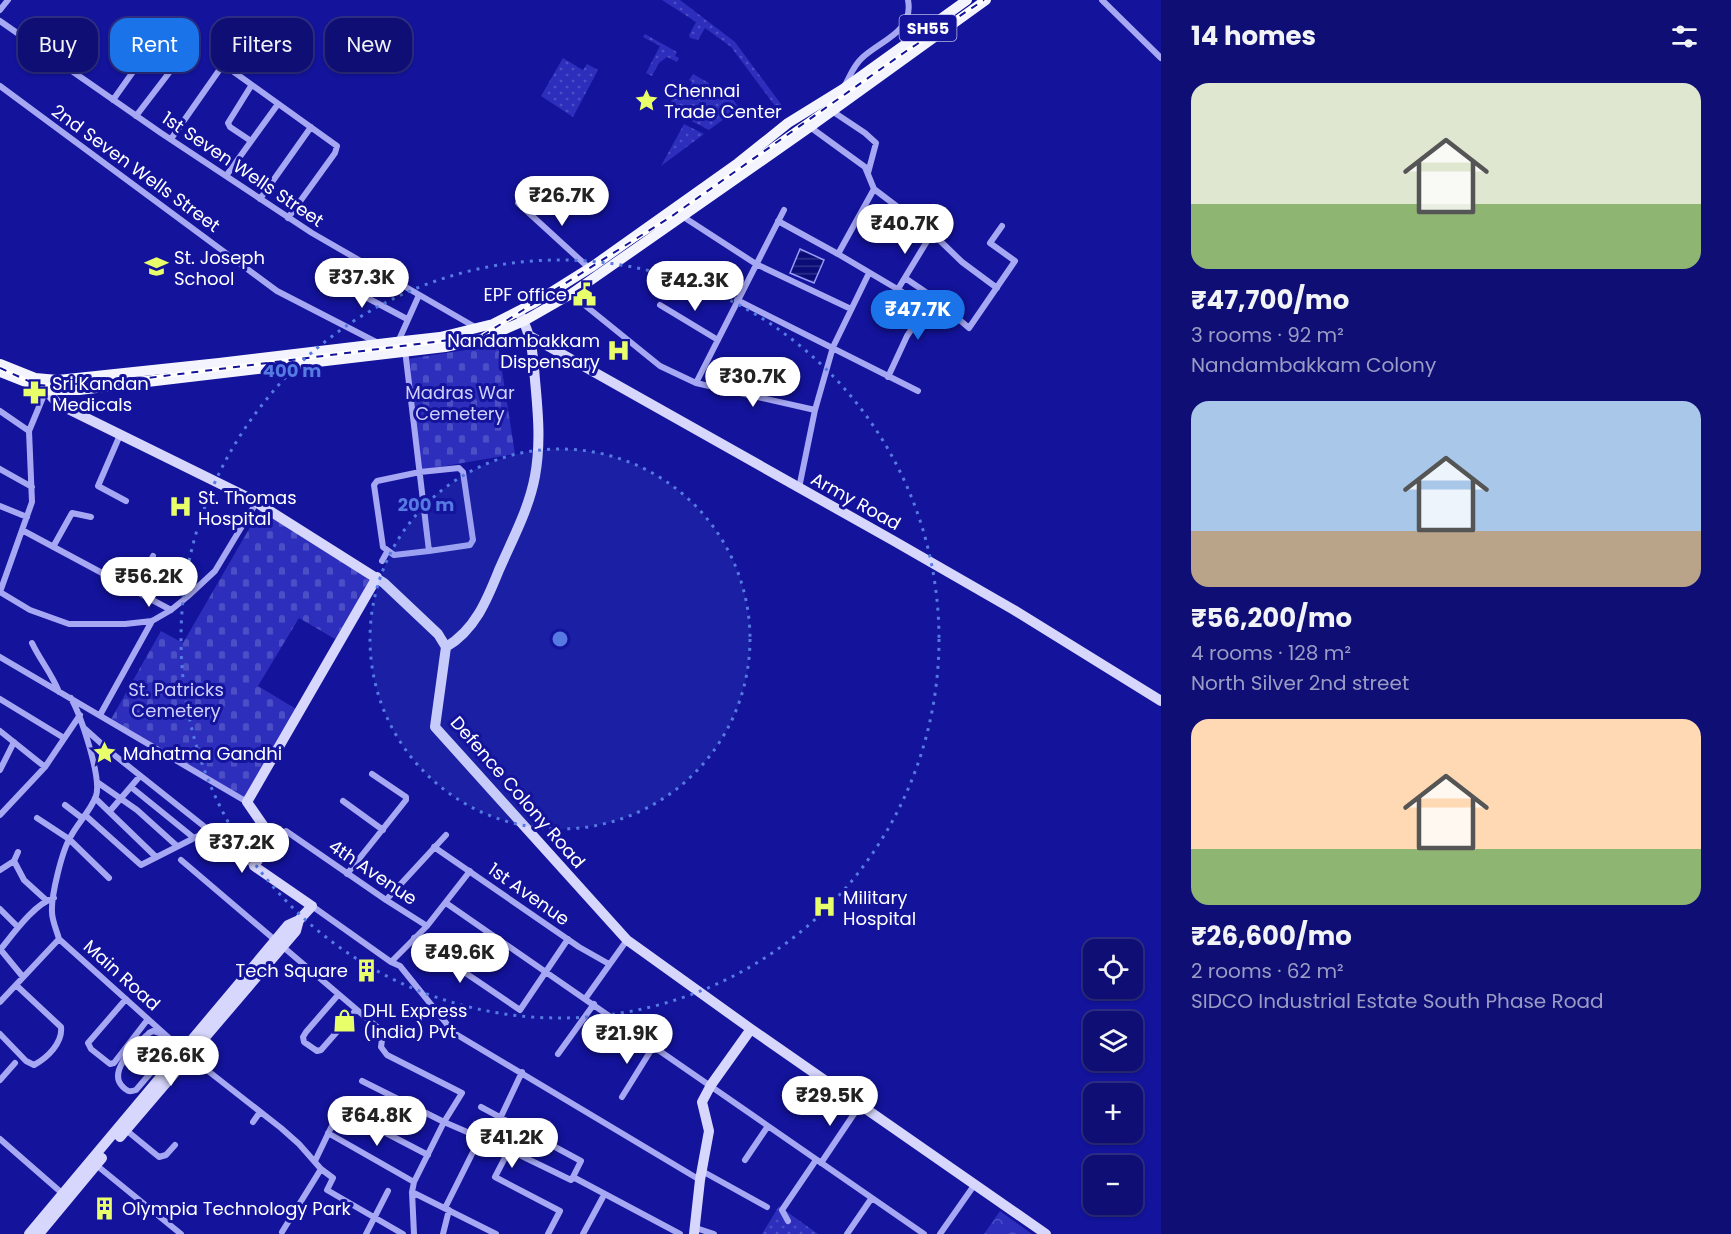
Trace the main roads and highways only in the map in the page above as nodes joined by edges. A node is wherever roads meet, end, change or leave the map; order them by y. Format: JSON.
{"nodes":[{"id":1,"x":967,"y":0,"type":"edge"},
{"id":2,"x":986,"y":0,"type":"edge"},
{"id":3,"x":889,"y":63,"type":"junction"},
{"id":4,"x":609,"y":261,"type":"junction"},
{"id":5,"x":521,"y":316,"type":"junction"},
{"id":6,"x":530,"y":336,"type":"junction"},
{"id":7,"x":402,"y":345,"type":"junction"},
{"id":8,"x":0,"y":364,"type":"edge"},
{"id":9,"x":0,"y":372,"type":"edge"},
{"id":10,"x":46,"y":390,"type":"junction"},
{"id":11,"x":376,"y":578,"type":"junction"},
{"id":12,"x":446,"y":647,"type":"junction"},
{"id":13,"x":1161,"y":701,"type":"edge"},
{"id":14,"x":751,"y":1029,"type":"junction"},
{"id":15,"x":183,"y":1050,"type":"junction"},
{"id":16,"x":93,"y":1162,"type":"junction"},
{"id":17,"x":65,"y":1196,"type":"junction"},
{"id":18,"x":695,"y":1231,"type":"edge"},
{"id":19,"x":29,"y":1234,"type":"edge"},
{"id":20,"x":39,"y":1234,"type":"edge"},
{"id":21,"x":1046,"y":1234,"type":"edge"}],
"edges":[{"from":1,"to":3,"type":"main road","number":"SH55"},
{"from":2,"to":3,"type":"main road","number":"SH55"},
{"from":3,"to":4,"type":"main road","number":"SH55"},
{"from":3,"to":4,"type":"main road","number":"SH55"},
{"from":4,"to":5,"type":"main road","number":"SH55"},
{"from":4,"to":5,"type":"main road","number":"SH55"},
{"from":5,"to":6,"type":"main road"},
{"from":5,"to":7,"type":"main road","number":"SH55"},
{"from":5,"to":7,"type":"main road","number":"SH55"},
{"from":6,"to":12,"type":"main road"},
{"from":6,"to":13,"type":"main road","name":"Army Road"},
{"from":7,"to":8,"type":"main road","number":"SH55"},
{"from":7,"to":10,"type":"main road","number":"SH55"},
{"from":9,"to":10,"type":"main road","number":"SH55"},
{"from":10,"to":11,"type":"main road"},
{"from":11,"to":12,"type":"main road"},
{"from":11,"to":15,"type":"main road"},
{"from":12,"to":14,"type":"main road","name":"Defence Colony Road"},
{"from":14,"to":18,"type":"main road"},
{"from":14,"to":21,"type":"main road","name":"Defence Colony Road"},
{"from":15,"to":16,"type":"main road"},
{"from":15,"to":16,"type":"main road"},
{"from":16,"to":17,"type":"main road"},
{"from":17,"to":19,"type":"main road"},
{"from":17,"to":20,"type":"main road"}]}
